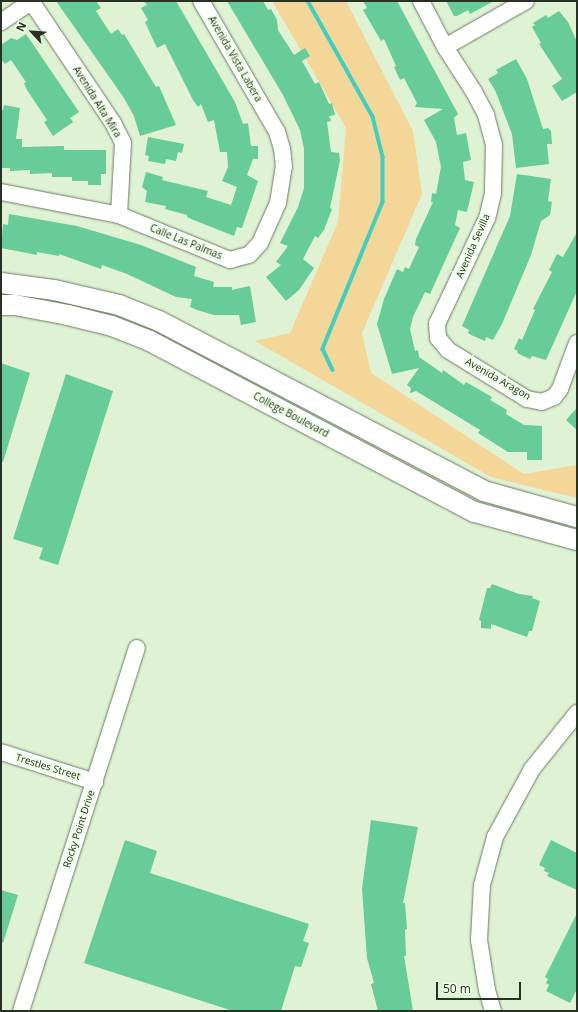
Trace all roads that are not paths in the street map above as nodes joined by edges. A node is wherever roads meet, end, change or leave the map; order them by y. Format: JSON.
{"nodes":[{"id":1,"x":32,"y":1,"type":"edge"},
{"id":2,"x":201,"y":1,"type":"edge"},
{"id":3,"x":420,"y":1,"type":"edge"},
{"id":4,"x":526,"y":1,"type":"edge"},
{"id":5,"x":1,"y":22,"type":"edge"},
{"id":6,"x":445,"y":47,"type":"junction"},
{"id":7,"x":268,"y":116,"type":"joint"},
{"id":8,"x":1,"y":192,"type":"edge"},
{"id":9,"x":119,"y":215,"type":"junction"},
{"id":10,"x":1,"y":283,"type":"edge"},
{"id":11,"x":1,"y":305,"type":"edge"},
{"id":12,"x":438,"y":338,"type":"joint"},
{"id":13,"x":577,"y":344,"type":"edge"},
{"id":14,"x":577,"y":518,"type":"edge"},
{"id":15,"x":577,"y":540,"type":"edge"},
{"id":16,"x":137,"y":648,"type":"dead end"},
{"id":17,"x":577,"y":713,"type":"edge"},
{"id":18,"x":1,"y":752,"type":"edge"},
{"id":19,"x":95,"y":782,"type":"junction"},
{"id":20,"x":21,"y":1011,"type":"edge"},
{"id":21,"x":493,"y":1011,"type":"edge"}],
"edges":[{"from":1,"to":5,"type":"street"},
{"from":1,"to":9,"type":"street","name":"Avenida Alta Mira"},
{"from":2,"to":7,"type":"street","name":"Avenida Vista Labera"},
{"from":3,"to":6,"type":"street","name":"Avenida Sevilla"},
{"from":4,"to":6,"type":"street"},
{"from":6,"to":12,"type":"street","name":"Avenida Sevilla"},
{"from":7,"to":9,"type":"street","name":"Calle Las Palmas"},
{"from":8,"to":9,"type":"street","name":"Calle Las Palmas"},
{"from":10,"to":14,"type":"main road"},
{"from":11,"to":15,"type":"main road","name":"College Boulevard"},
{"from":12,"to":13,"type":"street","name":"Avenida Aragon"},
{"from":16,"to":19,"type":"street","name":"Rocky Point Drive"},
{"from":17,"to":21,"type":"street"},
{"from":18,"to":19,"type":"street","name":"Trestles Street"},
{"from":19,"to":20,"type":"street","name":"Rocky Point Drive"}]}
